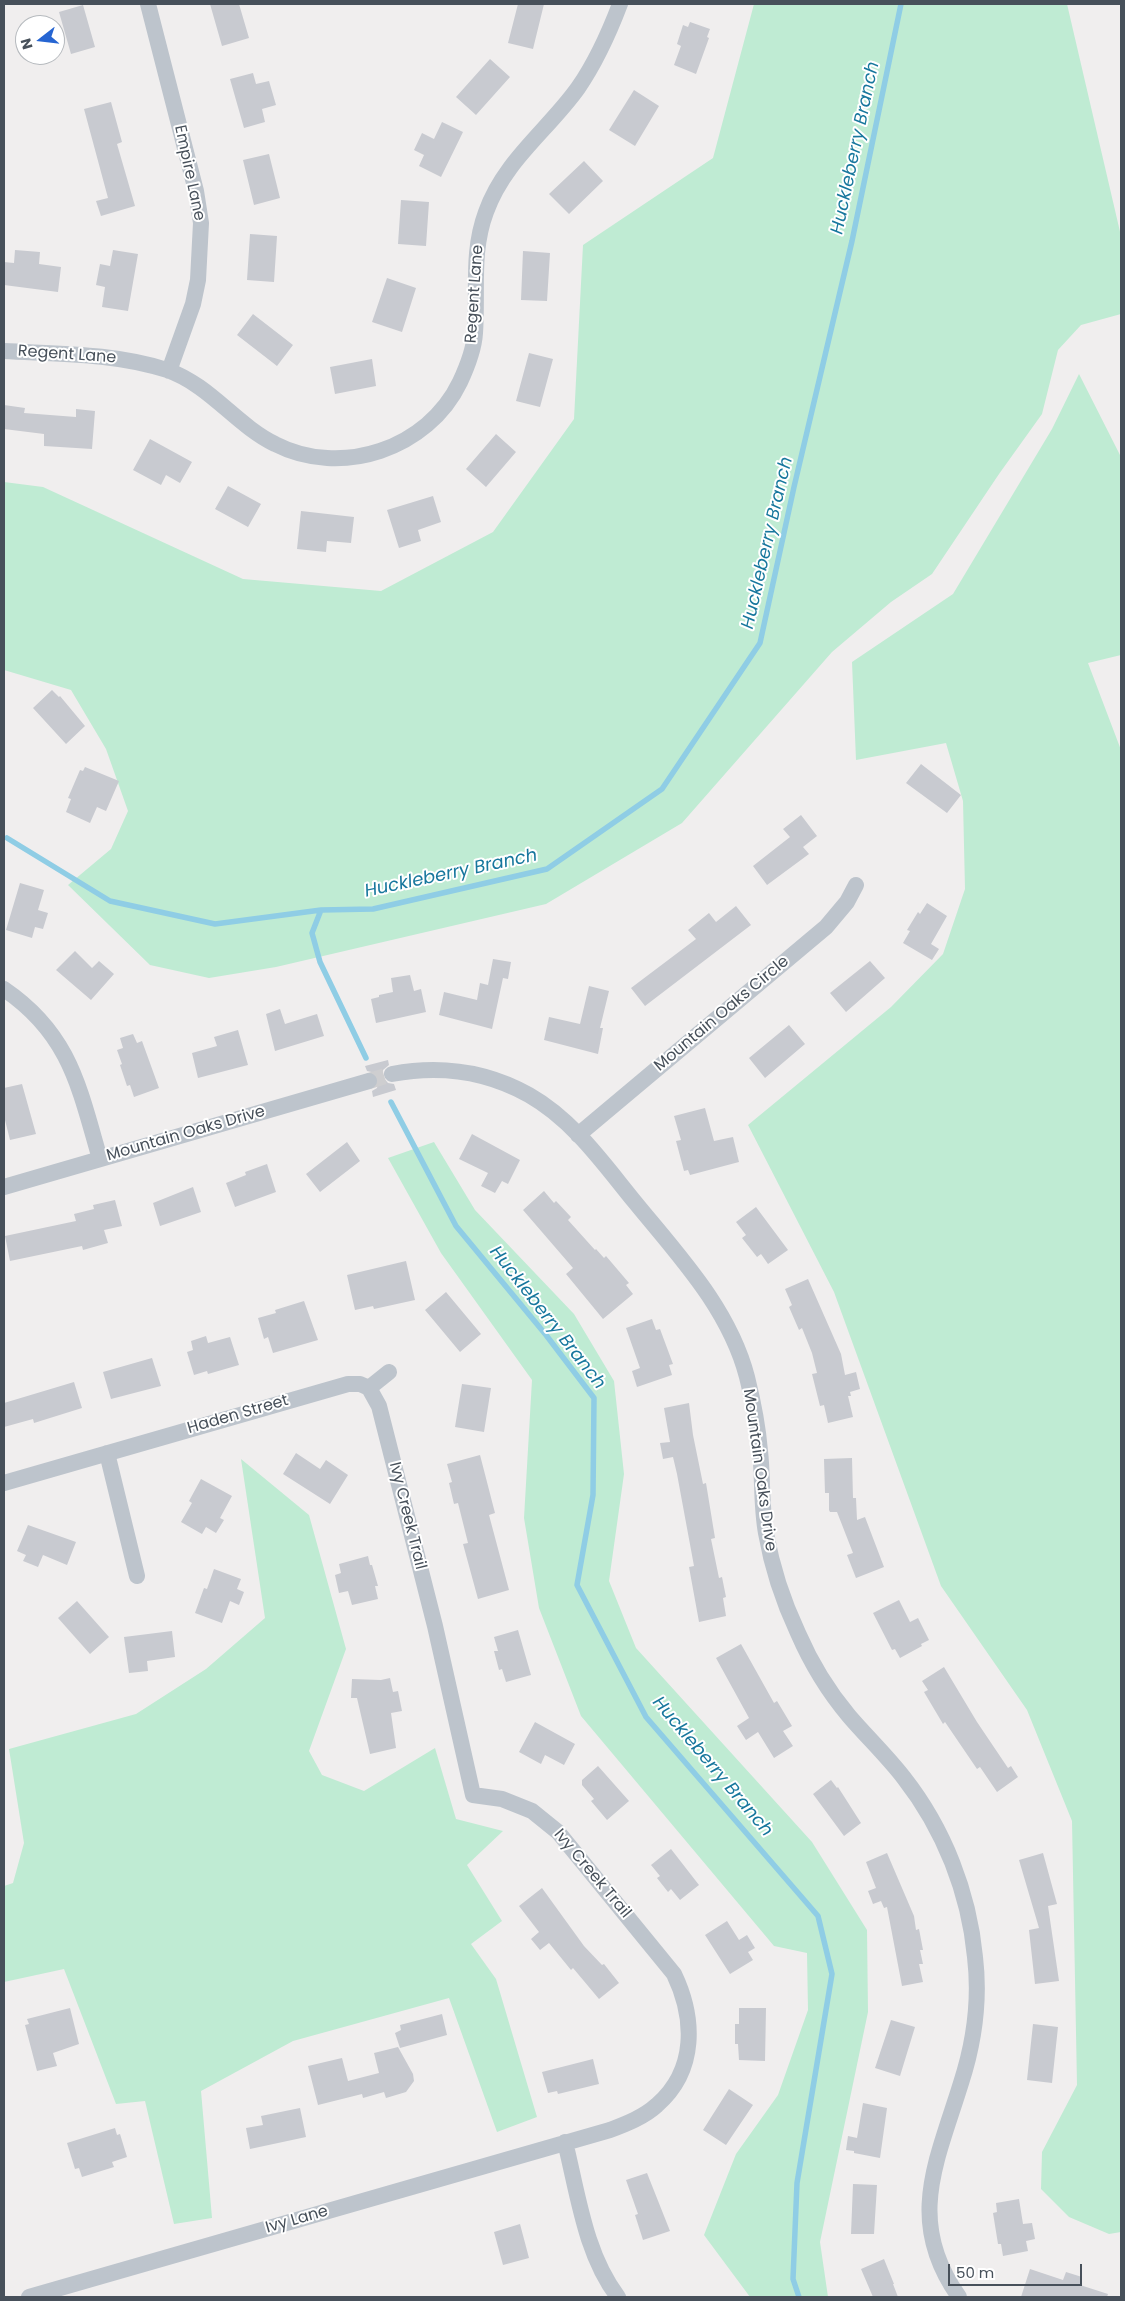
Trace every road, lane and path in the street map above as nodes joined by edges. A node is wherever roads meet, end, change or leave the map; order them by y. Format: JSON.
{"nodes":[{"id":1,"x":148,"y":4,"type":"edge"},
{"id":2,"x":620,"y":4,"type":"edge"},
{"id":3,"x":4,"y":351,"type":"edge"},
{"id":4,"x":169,"y":371,"type":"junction"},
{"id":5,"x":856,"y":886,"type":"dead end"},
{"id":6,"x":4,"y":988,"type":"edge"},
{"id":7,"x":392,"y":1074,"type":"tunnel mouth"},
{"id":8,"x":369,"y":1081,"type":"tunnel mouth"},
{"id":9,"x":578,"y":1135,"type":"junction"},
{"id":10,"x":100,"y":1159,"type":"junction"},
{"id":11,"x":4,"y":1187,"type":"edge"},
{"id":12,"x":389,"y":1372,"type":"dead end"},
{"id":13,"x":369,"y":1388,"type":"junction"},
{"id":14,"x":107,"y":1453,"type":"junction"},
{"id":15,"x":4,"y":1483,"type":"edge"},
{"id":16,"x":137,"y":1576,"type":"dead end"},
{"id":17,"x":565,"y":2142,"type":"junction"},
{"id":18,"x":29,"y":2297,"type":"edge"},
{"id":19,"x":618,"y":2297,"type":"edge"},
{"id":20,"x":959,"y":2297,"type":"edge"}],
"edges":[{"from":1,"to":4,"type":"street","name":"Empire Lane"},
{"from":2,"to":4,"type":"street","name":"Regent Lane"},
{"from":3,"to":4,"type":"street","name":"Regent Lane"},
{"from":5,"to":9,"type":"street","name":"Mountain Oaks Circle"},
{"from":6,"to":10,"type":"street"},
{"from":7,"to":9,"type":"street","name":"Mountain Oaks Drive"},
{"from":8,"to":10,"type":"street","name":"Mountain Oaks Drive"},
{"from":9,"to":20,"type":"street","name":"Mountain Oaks Drive"},
{"from":10,"to":11,"type":"street","name":"Mountain Oaks Drive"},
{"from":12,"to":13,"type":"street"},
{"from":13,"to":14,"type":"street","name":"Haden Street"},
{"from":13,"to":17,"type":"street","name":"Ivy Creek Trail"},
{"from":14,"to":15,"type":"street","name":"Haden Street"},
{"from":14,"to":16,"type":"street"},
{"from":17,"to":18,"type":"street","name":"Ivy Lane"},
{"from":17,"to":19,"type":"street"}]}
